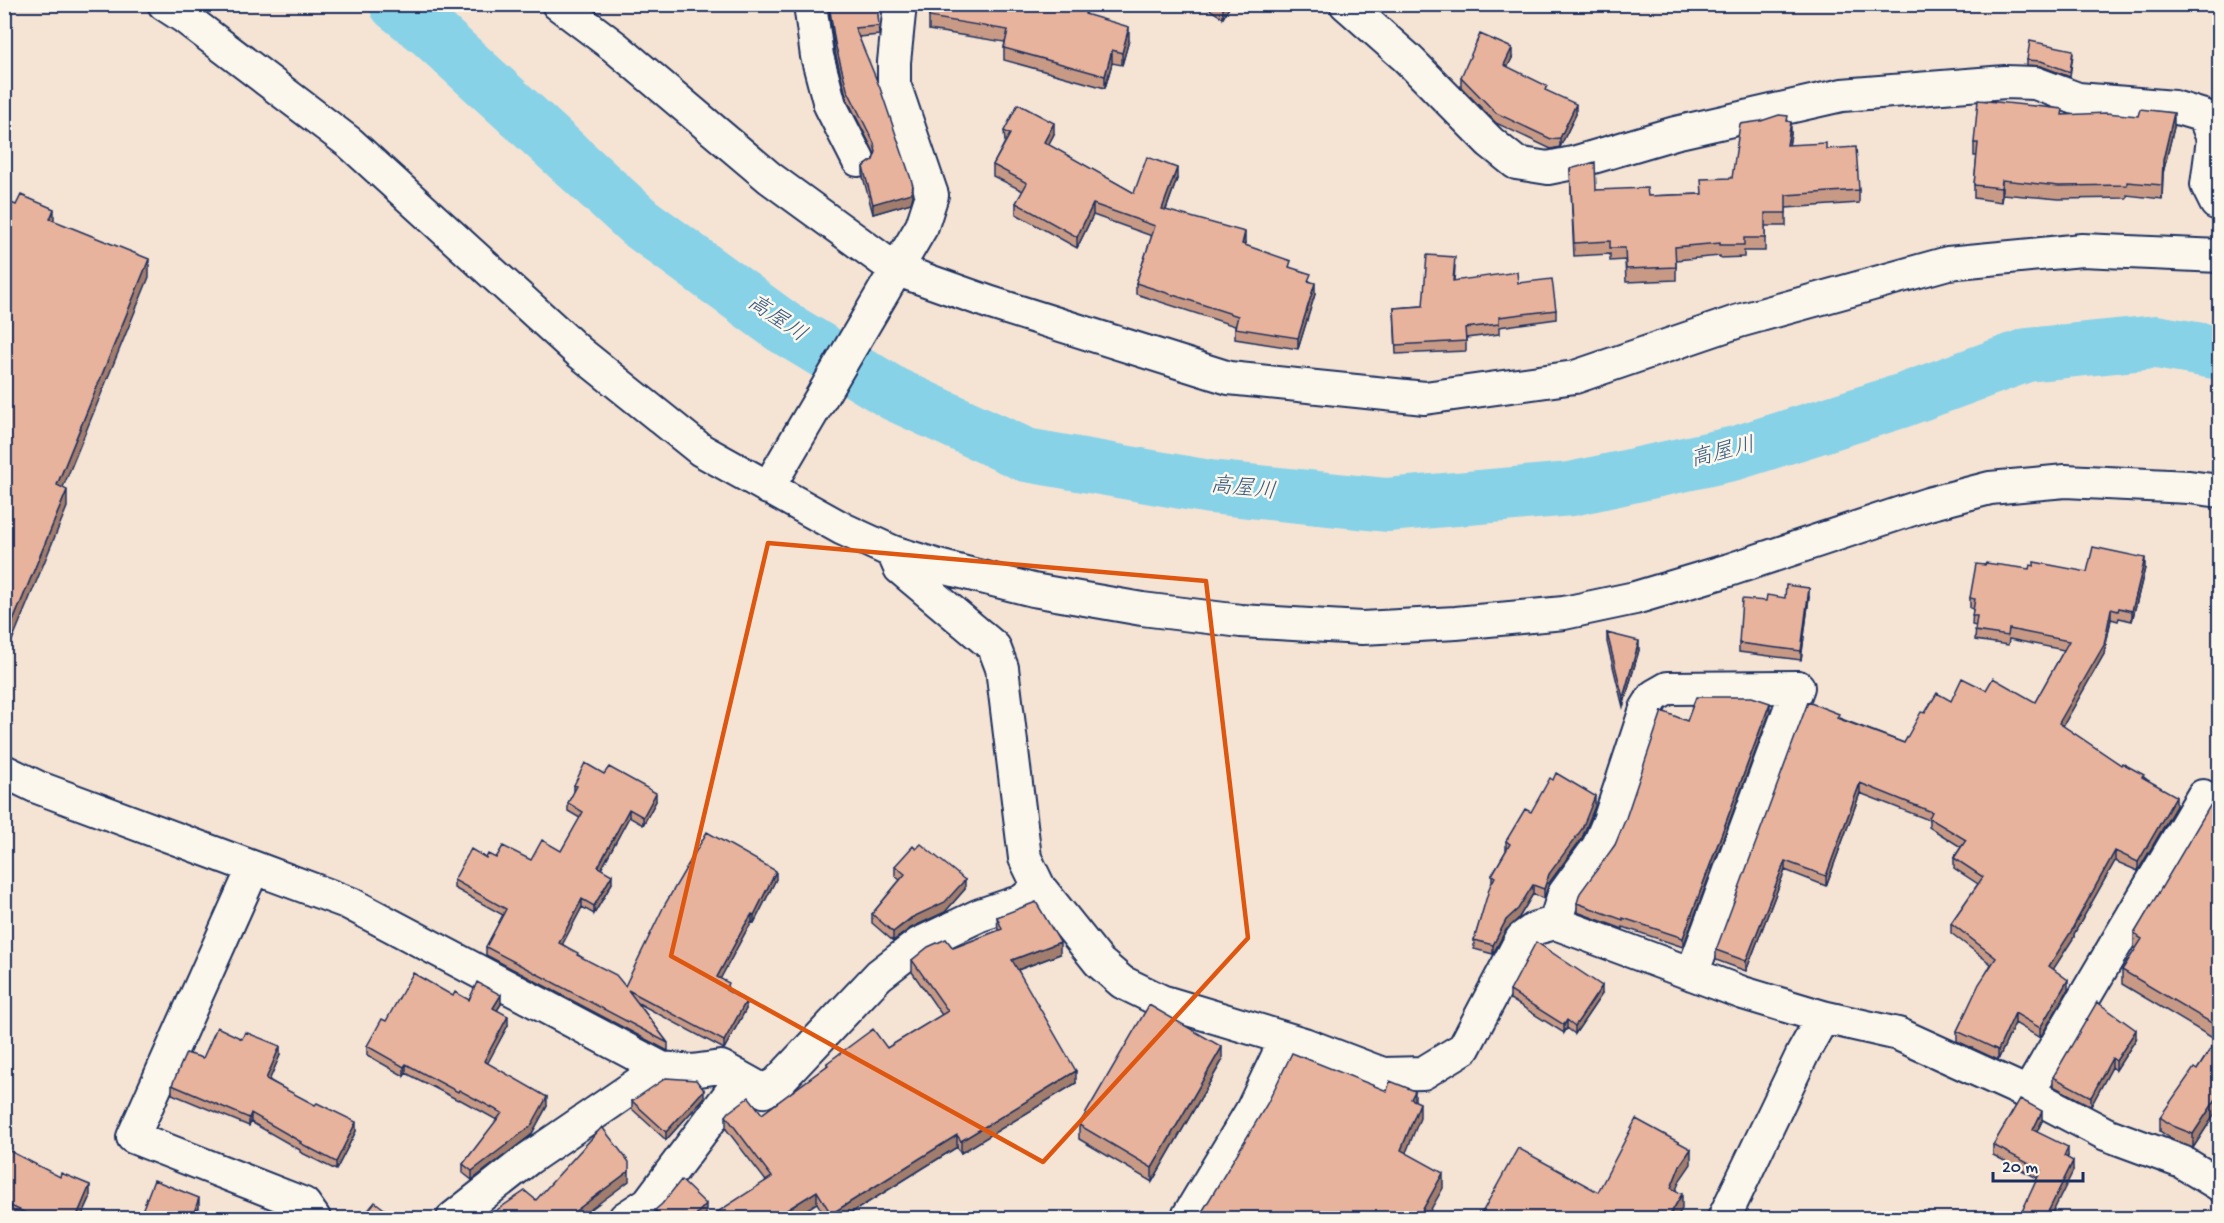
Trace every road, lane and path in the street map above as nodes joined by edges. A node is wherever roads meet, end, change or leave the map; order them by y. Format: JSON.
{"nodes":[{"id":1,"x":164,"y":4,"type":"edge"},
{"id":2,"x":558,"y":4,"type":"edge"},
{"id":3,"x":810,"y":4,"type":"edge"},
{"id":4,"x":900,"y":4,"type":"edge"},
{"id":5,"x":1346,"y":4,"type":"edge"},
{"id":6,"x":858,"y":160,"type":"dead end"},
{"id":7,"x":2215,"y":161,"type":"edge"},
{"id":8,"x":2220,"y":204,"type":"edge"},
{"id":9,"x":2220,"y":256,"type":"edge"},
{"id":10,"x":892,"y":275,"type":"junction"},
{"id":11,"x":769,"y":485,"type":"junction"},
{"id":12,"x":2220,"y":491,"type":"edge"},
{"id":13,"x":893,"y":552,"type":"junction"},
{"id":14,"x":4,"y":771,"type":"edge"},
{"id":15,"x":2203,"y":796,"type":"dead end"},
{"id":16,"x":254,"y":869,"type":"junction"},
{"id":17,"x":1039,"y":887,"type":"junction"},
{"id":18,"x":1555,"y":923,"type":"junction"},
{"id":19,"x":1692,"y":974,"type":"junction"},
{"id":20,"x":1824,"y":1017,"type":"junction"},
{"id":21,"x":1286,"y":1039,"type":"junction"},
{"id":22,"x":661,"y":1068,"type":"junction"},
{"id":23,"x":741,"y":1079,"type":"junction"},
{"id":24,"x":2028,"y":1094,"type":"junction"},
{"id":25,"x":2220,"y":1185,"type":"edge"},
{"id":26,"x":314,"y":1218,"type":"edge"},
{"id":27,"x":453,"y":1218,"type":"edge"},
{"id":28,"x":625,"y":1218,"type":"edge"},
{"id":29,"x":1187,"y":1218,"type":"edge"},
{"id":30,"x":1724,"y":1218,"type":"edge"}],
"edges":[{"from":1,"to":11,"type":"street"},
{"from":2,"to":10,"type":"street"},
{"from":3,"to":6,"type":"street"},
{"from":4,"to":10,"type":"street"},
{"from":5,"to":7,"type":"street"},
{"from":7,"to":8,"type":"street"},
{"from":9,"to":10,"type":"street"},
{"from":10,"to":11,"type":"street"},
{"from":11,"to":13,"type":"street"},
{"from":12,"to":13,"type":"street"},
{"from":13,"to":17,"type":"street"},
{"from":14,"to":16,"type":"street"},
{"from":15,"to":24,"type":"street"},
{"from":16,"to":22,"type":"street"},
{"from":16,"to":26,"type":"street"},
{"from":17,"to":21,"type":"street"},
{"from":17,"to":23,"type":"street"},
{"from":18,"to":19,"type":"street"},
{"from":18,"to":19,"type":"street"},
{"from":18,"to":21,"type":"street"},
{"from":19,"to":20,"type":"street"},
{"from":20,"to":24,"type":"street"},
{"from":20,"to":30,"type":"street"},
{"from":21,"to":29,"type":"street"},
{"from":22,"to":23,"type":"street"},
{"from":22,"to":27,"type":"street"},
{"from":23,"to":28,"type":"street"},
{"from":24,"to":25,"type":"street"}]}
